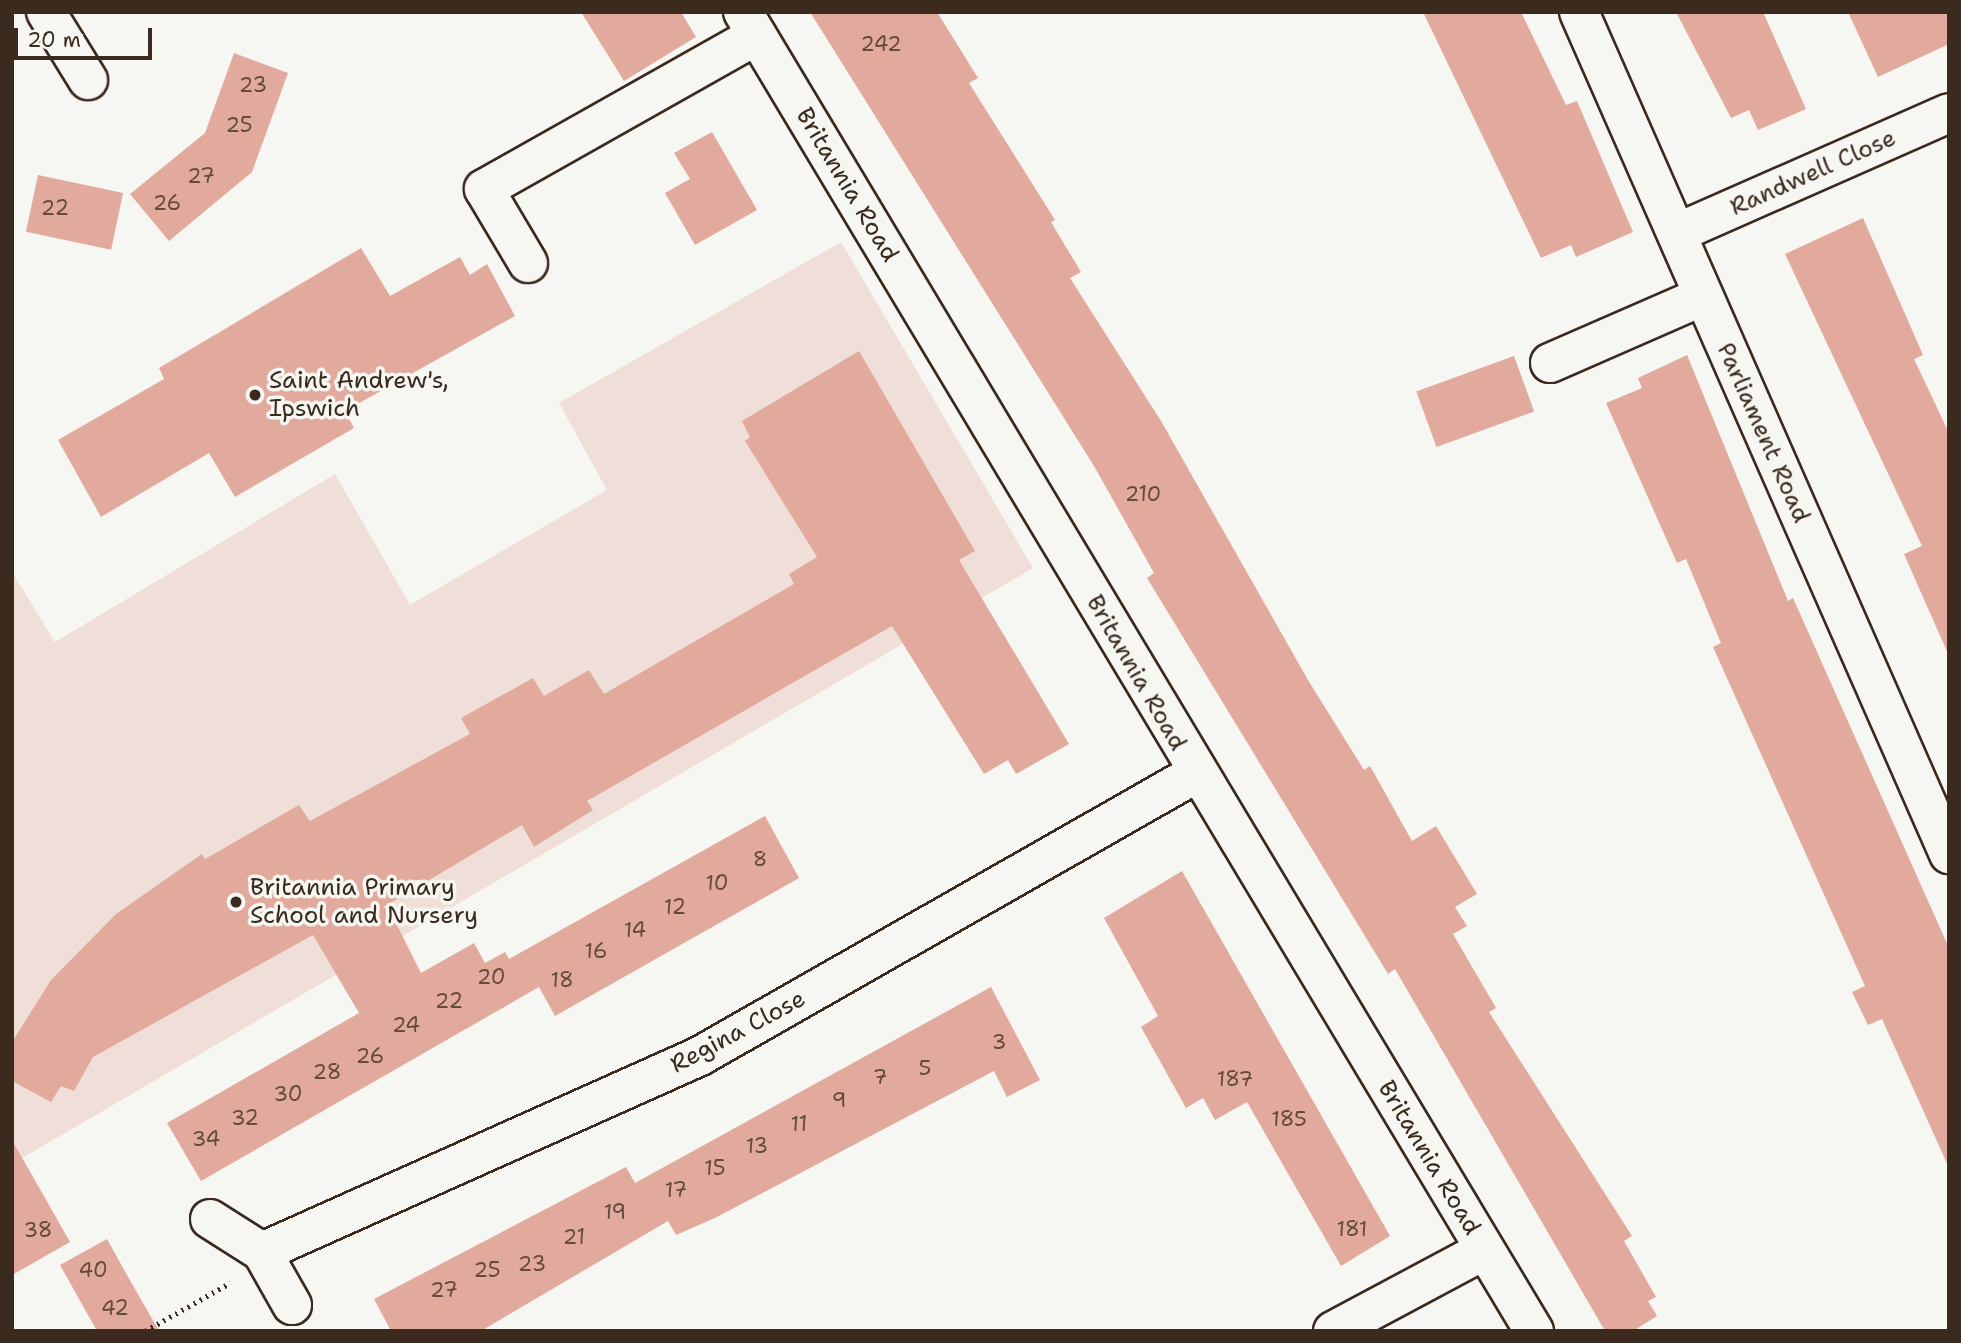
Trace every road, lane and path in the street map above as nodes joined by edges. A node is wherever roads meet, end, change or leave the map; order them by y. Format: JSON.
{"nodes":[{"id":1,"x":46,"y":12,"type":"edge"},
{"id":2,"x":1579,"y":12,"type":"edge"},
{"id":3,"x":750,"y":23,"type":"edge"},
{"id":4,"x":88,"y":80,"type":"dead end"},
{"id":5,"x":1949,"y":113,"type":"edge"},
{"id":6,"x":1677,"y":233,"type":"junction"},
{"id":7,"x":528,"y":263,"type":"dead end"},
{"id":8,"x":1703,"y":296,"type":"junction"},
{"id":9,"x":1550,"y":363,"type":"dead end"},
{"id":10,"x":1195,"y":775,"type":"junction"},
{"id":11,"x":1949,"y":854,"type":"edge"},
{"id":12,"x":210,"y":1219,"type":"dead end"},
{"id":13,"x":1485,"y":1250,"type":"junction"},
{"id":14,"x":262,"y":1252,"type":"junction"},
{"id":15,"x":292,"y":1305,"type":"dead end"},
{"id":16,"x":145,"y":1331,"type":"edge"},
{"id":17,"x":1333,"y":1331,"type":"edge"},
{"id":18,"x":1534,"y":1331,"type":"edge"}],
"edges":[{"from":1,"to":4,"type":"street"},
{"from":2,"to":6,"type":"street","name":"Parliament Road"},
{"from":3,"to":7,"type":"street"},
{"from":3,"to":10,"type":"street","name":"Britannia Road"},
{"from":5,"to":6,"type":"street","name":"Randwell Close"},
{"from":6,"to":8,"type":"street","name":"Parliament Road"},
{"from":8,"to":9,"type":"street"},
{"from":8,"to":11,"type":"street","name":"Parliament Road"},
{"from":10,"to":13,"type":"street","name":"Britannia Road"},
{"from":10,"to":14,"type":"street","name":"Regina Close"},
{"from":12,"to":14,"type":"street"},
{"from":13,"to":17,"type":"street"},
{"from":13,"to":18,"type":"street","name":"Britannia Road"},
{"from":14,"to":15,"type":"street"},
{"from":14,"to":16,"type":"path"}]}
